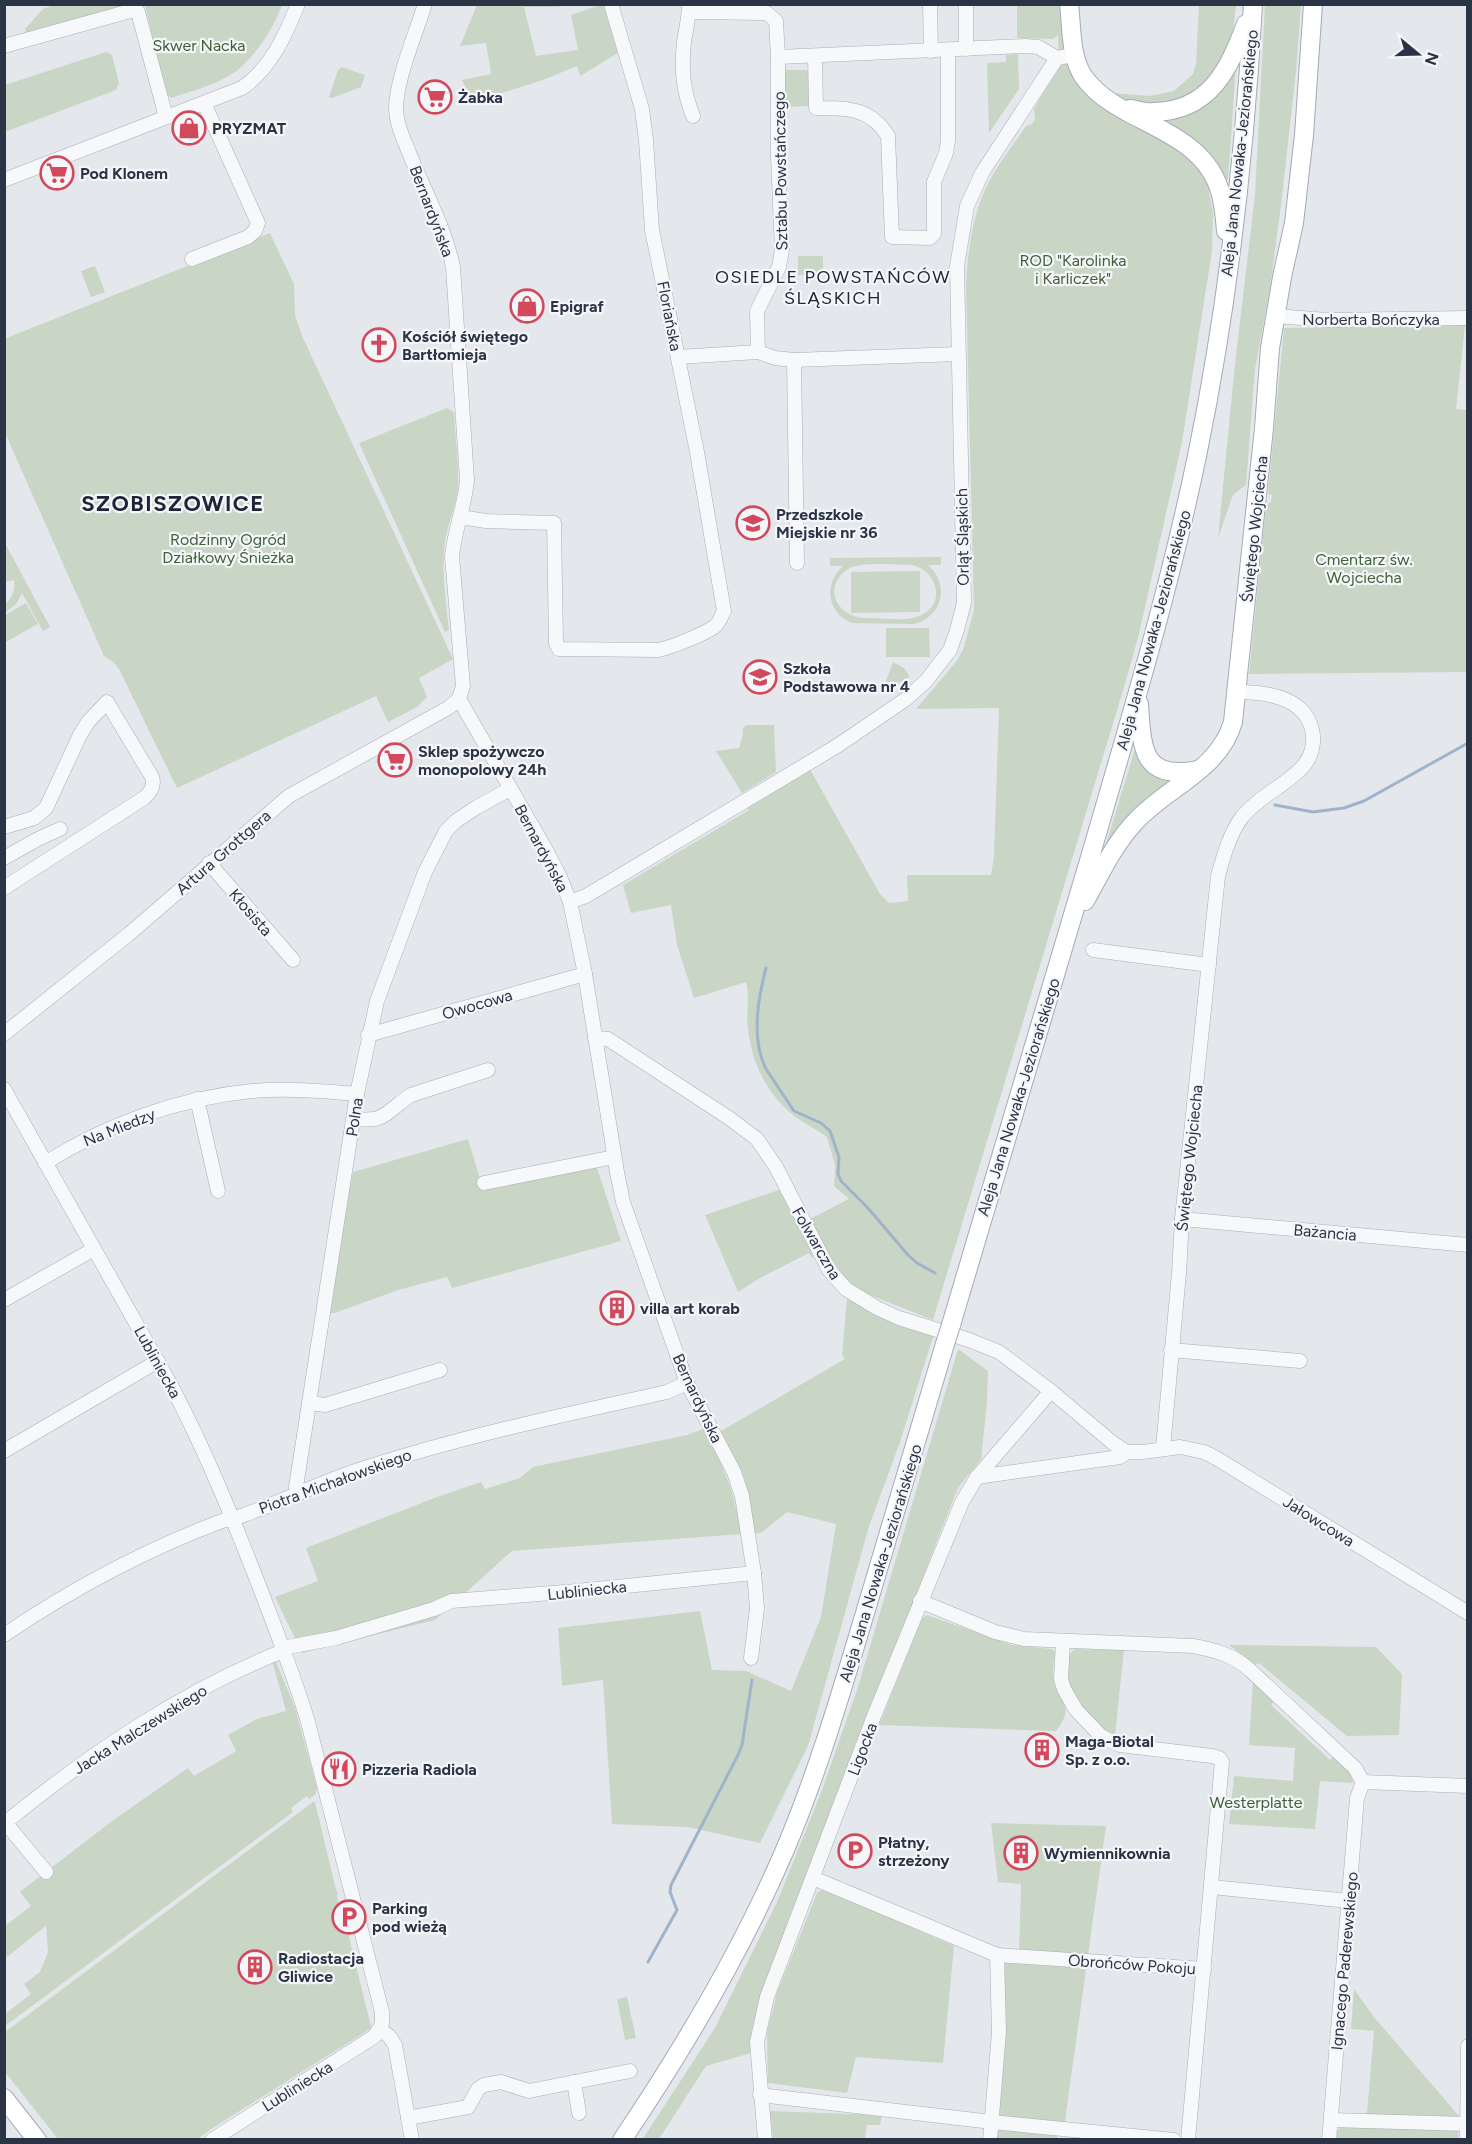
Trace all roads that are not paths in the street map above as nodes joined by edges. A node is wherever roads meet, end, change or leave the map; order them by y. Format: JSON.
{"nodes":[{"id":1,"x":298,"y":4,"type":"edge"},
{"id":2,"x":425,"y":4,"type":"edge"},
{"id":3,"x":611,"y":4,"type":"edge"},
{"id":4,"x":930,"y":4,"type":"edge"},
{"id":5,"x":966,"y":4,"type":"edge"},
{"id":6,"x":1070,"y":4,"type":"edge"},
{"id":7,"x":1313,"y":4,"type":"edge"},
{"id":8,"x":1253,"y":5,"type":"edge"},
{"id":9,"x":689,"y":8,"type":"edge"},
{"id":10,"x":4,"y":46,"type":"edge"},
{"id":11,"x":966,"y":49,"type":"junction"},
{"id":12,"x":948,"y":50,"type":"junction"},
{"id":13,"x":931,"y":51,"type":"junction"},
{"id":14,"x":815,"y":56,"type":"junction"},
{"id":15,"x":778,"y":57,"type":"junction"},
{"id":16,"x":1066,"y":57,"type":"junction"},
{"id":17,"x":204,"y":103,"type":"junction"},
{"id":18,"x":1120,"y":108,"type":"junction"},
{"id":19,"x":693,"y":116,"type":"dead end"},
{"id":20,"x":166,"y":117,"type":"junction"},
{"id":21,"x":4,"y":180,"type":"edge"},
{"id":22,"x":1230,"y":257,"type":"junction"},
{"id":23,"x":192,"y":259,"type":"dead end"},
{"id":24,"x":1275,"y":316,"type":"junction"},
{"id":25,"x":1467,"y":318,"type":"edge"},
{"id":26,"x":758,"y":352,"type":"junction"},
{"id":27,"x":958,"y":354,"type":"junction"},
{"id":28,"x":678,"y":357,"type":"junction"},
{"id":29,"x":794,"y":360,"type":"junction"},
{"id":30,"x":460,"y":518,"type":"junction"},
{"id":31,"x":797,"y":563,"type":"dead end"},
{"id":32,"x":1139,"y":691,"type":"junction"},
{"id":33,"x":1237,"y":692,"type":"junction"},
{"id":34,"x":459,"y":699,"type":"junction"},
{"id":35,"x":1200,"y":769,"type":"junction"},
{"id":36,"x":510,"y":789,"type":"junction"},
{"id":37,"x":4,"y":826,"type":"edge"},
{"id":38,"x":60,"y":829,"type":"dead end"},
{"id":39,"x":4,"y":858,"type":"edge"},
{"id":40,"x":209,"y":863,"type":"junction"},
{"id":41,"x":4,"y":888,"type":"edge"},
{"id":42,"x":570,"y":902,"type":"junction"},
{"id":43,"x":1068,"y":932,"type":"junction"},
{"id":44,"x":1093,"y":950,"type":"dead end"},
{"id":45,"x":293,"y":960,"type":"dead end"},
{"id":46,"x":1209,"y":965,"type":"junction"},
{"id":47,"x":585,"y":974,"type":"junction"},
{"id":48,"x":4,"y":1034,"type":"edge"},
{"id":49,"x":368,"y":1035,"type":"junction"},
{"id":50,"x":595,"y":1038,"type":"junction"},
{"id":51,"x":488,"y":1070,"type":"dead end"},
{"id":52,"x":4,"y":1089,"type":"edge"},
{"id":53,"x":357,"y":1094,"type":"junction"},
{"id":54,"x":197,"y":1099,"type":"junction"},
{"id":55,"x":354,"y":1119,"type":"junction"},
{"id":56,"x":614,"y":1157,"type":"junction"},
{"id":57,"x":45,"y":1163,"type":"junction"},
{"id":58,"x":484,"y":1183,"type":"dead end"},
{"id":59,"x":218,"y":1191,"type":"dead end"},
{"id":60,"x":1182,"y":1219,"type":"junction"},
{"id":61,"x":1467,"y":1245,"type":"edge"},
{"id":62,"x":94,"y":1249,"type":"junction"},
{"id":63,"x":4,"y":1300,"type":"edge"},
{"id":64,"x":1171,"y":1350,"type":"junction"},
{"id":65,"x":158,"y":1361,"type":"junction"},
{"id":66,"x":1300,"y":1361,"type":"dead end"},
{"id":67,"x":440,"y":1370,"type":"dead end"},
{"id":68,"x":687,"y":1383,"type":"junction"},
{"id":69,"x":1051,"y":1391,"type":"junction"},
{"id":70,"x":309,"y":1403,"type":"junction"},
{"id":71,"x":1163,"y":1448,"type":"junction"},
{"id":72,"x":4,"y":1451,"type":"edge"},
{"id":73,"x":1127,"y":1452,"type":"junction"},
{"id":74,"x":977,"y":1477,"type":"junction"},
{"id":75,"x":298,"y":1492,"type":"junction"},
{"id":76,"x":233,"y":1518,"type":"junction"},
{"id":77,"x":754,"y":1573,"type":"junction"},
{"id":78,"x":920,"y":1601,"type":"junction"},
{"id":79,"x":1467,"y":1614,"type":"edge"},
{"id":80,"x":4,"y":1635,"type":"edge"},
{"id":81,"x":1063,"y":1642,"type":"junction"},
{"id":82,"x":283,"y":1649,"type":"junction"},
{"id":83,"x":751,"y":1658,"type":"dead end"},
{"id":84,"x":1363,"y":1782,"type":"junction"},
{"id":85,"x":1467,"y":1786,"type":"edge"},
{"id":86,"x":5,"y":1821,"type":"edge"},
{"id":87,"x":46,"y":1872,"type":"dead end"},
{"id":88,"x":813,"y":1878,"type":"junction"},
{"id":89,"x":1212,"y":1887,"type":"junction"},
{"id":90,"x":1349,"y":1901,"type":"junction"},
{"id":91,"x":997,"y":1955,"type":"junction"},
{"id":92,"x":1204,"y":1969,"type":"junction"},
{"id":93,"x":380,"y":2030,"type":"junction"},
{"id":94,"x":1467,"y":2046,"type":"edge"},
{"id":95,"x":630,"y":2071,"type":"dead end"},
{"id":96,"x":574,"y":2082,"type":"junction"},
{"id":97,"x":760,"y":2095,"type":"junction"},
{"id":98,"x":4,"y":2098,"type":"edge"},
{"id":99,"x":579,"y":2113,"type":"dead end"},
{"id":100,"x":408,"y":2118,"type":"junction"},
{"id":101,"x":1330,"y":2120,"type":"junction"},
{"id":102,"x":992,"y":2122,"type":"junction"},
{"id":103,"x":1467,"y":2124,"type":"edge"},
{"id":104,"x":37,"y":2139,"type":"edge"},
{"id":105,"x":212,"y":2139,"type":"edge"},
{"id":106,"x":412,"y":2139,"type":"edge"},
{"id":107,"x":622,"y":2139,"type":"edge"},
{"id":108,"x":765,"y":2139,"type":"edge"},
{"id":109,"x":990,"y":2139,"type":"edge"},
{"id":110,"x":1174,"y":2139,"type":"edge"},
{"id":111,"x":1188,"y":2139,"type":"edge"},
{"id":112,"x":1329,"y":2139,"type":"edge"},
{"id":113,"x":1467,"y":2139,"type":"edge"}],
"edges":[{"from":1,"to":17,"type":"street"},
{"from":2,"to":30,"type":"street","name":"Bernardyńska"},
{"from":3,"to":28,"type":"street","name":"Floriańska"},
{"from":4,"to":13,"type":"street"},
{"from":5,"to":11,"type":"street"},
{"from":6,"to":16,"type":"main road"},
{"from":7,"to":24,"type":"main road","name":"Świętego Wojciecha"},
{"from":8,"to":18,"type":"main road"},
{"from":8,"to":22,"type":"main road","name":"Aleja Jana Nowaka-Jeziorańskiego"},
{"from":9,"to":15,"type":"street","name":"Sztabu Powstańczego"},
{"from":9,"to":19,"type":"street"},
{"from":10,"to":20,"type":"street"},
{"from":11,"to":12,"type":"street"},
{"from":11,"to":16,"type":"street"},
{"from":12,"to":13,"type":"street"},
{"from":12,"to":14,"type":"street"},
{"from":13,"to":14,"type":"street"},
{"from":14,"to":15,"type":"street"},
{"from":15,"to":26,"type":"street","name":"Sztabu Powstańczego"},
{"from":16,"to":18,"type":"main road"},
{"from":16,"to":27,"type":"street","name":"Orląt Śląskich"},
{"from":17,"to":20,"type":"street"},
{"from":17,"to":23,"type":"street"},
{"from":18,"to":22,"type":"main road"},
{"from":20,"to":21,"type":"street"},
{"from":22,"to":32,"type":"main road","name":"Aleja Jana Nowaka-Jeziorańskiego"},
{"from":24,"to":25,"type":"street","name":"Norberta Bończyka"},
{"from":24,"to":33,"type":"main road","name":"Świętego Wojciecha"},
{"from":26,"to":28,"type":"street"},
{"from":26,"to":29,"type":"street"},
{"from":27,"to":29,"type":"street"},
{"from":27,"to":42,"type":"street","name":"Orląt Śląskich"},
{"from":28,"to":30,"type":"street","name":"Floriańska"},
{"from":29,"to":31,"type":"street"},
{"from":30,"to":34,"type":"street","name":"Bernardyńska"},
{"from":32,"to":35,"type":"main road"},
{"from":32,"to":43,"type":"main road","name":"Aleja Jana Nowaka-Jeziorańskiego"},
{"from":33,"to":35,"type":"main road"},
{"from":33,"to":46,"type":"street","name":"Świętego Wojciecha"},
{"from":34,"to":36,"type":"street","name":"Bernardyńska"},
{"from":34,"to":40,"type":"street","name":"Artura Grottgera"},
{"from":35,"to":43,"type":"main road"},
{"from":36,"to":42,"type":"street","name":"Bernardyńska"},
{"from":36,"to":49,"type":"street","name":"Polna"},
{"from":37,"to":41,"type":"street"},
{"from":38,"to":39,"type":"street"},
{"from":40,"to":45,"type":"street","name":"Kłosista"},
{"from":40,"to":48,"type":"street","name":"Artura Grottgera"},
{"from":42,"to":47,"type":"street","name":"Bernardyńska"},
{"from":43,"to":107,"type":"main road","name":"Aleja Jana Nowaka-Jeziorańskiego","bridge":true},
{"from":44,"to":46,"type":"street"},
{"from":46,"to":60,"type":"street","name":"Świętego Wojciecha"},
{"from":47,"to":49,"type":"street","name":"Owocowa"},
{"from":47,"to":50,"type":"street","name":"Bernardyńska"},
{"from":49,"to":53,"type":"street","name":"Polna"},
{"from":50,"to":56,"type":"street","name":"Bernardyńska"},
{"from":50,"to":69,"type":"street","name":"Folwarczna"},
{"from":51,"to":55,"type":"street"},
{"from":52,"to":57,"type":"street","name":"Lubliniecka"},
{"from":53,"to":54,"type":"street","name":"Na Miedzy"},
{"from":53,"to":55,"type":"street","name":"Polna"},
{"from":54,"to":57,"type":"street","name":"Na Miedzy"},
{"from":54,"to":59,"type":"street"},
{"from":55,"to":70,"type":"street","name":"Polna"},
{"from":56,"to":58,"type":"street"},
{"from":56,"to":68,"type":"street","name":"Bernardyńska"},
{"from":57,"to":62,"type":"street","name":"Lubliniecka"},
{"from":60,"to":61,"type":"street","name":"Bażancia"},
{"from":60,"to":64,"type":"street","name":"Świętego Wojciecha"},
{"from":62,"to":63,"type":"street"},
{"from":62,"to":65,"type":"street","name":"Lubliniecka"},
{"from":64,"to":66,"type":"street"},
{"from":64,"to":71,"type":"street","name":"Świętego Wojciecha"},
{"from":65,"to":72,"type":"street"},
{"from":65,"to":76,"type":"street","name":"Lubliniecka"},
{"from":67,"to":70,"type":"street"},
{"from":68,"to":75,"type":"street","name":"Piotra Michałowskiego"},
{"from":68,"to":77,"type":"street","name":"Bernardyńska"},
{"from":69,"to":73,"type":"street","name":"Folwarczna"},
{"from":69,"to":74,"type":"street","name":"Ligocka"},
{"from":70,"to":75,"type":"street","name":"Polna"},
{"from":71,"to":73,"type":"street"},
{"from":71,"to":79,"type":"street","name":"Jałowcowa"},
{"from":73,"to":74,"type":"street"},
{"from":74,"to":78,"type":"street","name":"Ligocka"},
{"from":75,"to":76,"type":"street","name":"Piotra Michałowskiego"},
{"from":76,"to":80,"type":"street","name":"Piotra Michałowskiego"},
{"from":76,"to":82,"type":"street","name":"Lubliniecka"},
{"from":77,"to":82,"type":"street","name":"Lubliniecka"},
{"from":77,"to":83,"type":"street","name":"Bernardyńska"},
{"from":78,"to":81,"type":"street"},
{"from":78,"to":88,"type":"street","name":"Ligocka"},
{"from":81,"to":84,"type":"street"},
{"from":81,"to":89,"type":"street"},
{"from":82,"to":86,"type":"street","name":"Jacka Malczewskiego"},
{"from":82,"to":93,"type":"street","name":"Lubliniecka"},
{"from":84,"to":85,"type":"street"},
{"from":84,"to":90,"type":"street","name":"Ignacego Paderewskiego"},
{"from":86,"to":87,"type":"street"},
{"from":88,"to":91,"type":"street","name":"Obrońców Pokoju"},
{"from":88,"to":97,"type":"street","name":"Ligocka"},
{"from":89,"to":90,"type":"street"},
{"from":89,"to":92,"type":"street"},
{"from":90,"to":101,"type":"street","name":"Ignacego Paderewskiego"},
{"from":91,"to":92,"type":"street","name":"Obrońców Pokoju"},
{"from":91,"to":102,"type":"street"},
{"from":92,"to":111,"type":"street","name":"Obrońców Pokoju"},
{"from":93,"to":100,"type":"street"},
{"from":93,"to":105,"type":"street","name":"Lubliniecka"},
{"from":94,"to":103,"type":"street"},
{"from":95,"to":96,"type":"street"},
{"from":96,"to":99,"type":"street"},
{"from":96,"to":100,"type":"street"},
{"from":97,"to":102,"type":"street"},
{"from":97,"to":108,"type":"street","name":"Ligocka"},
{"from":98,"to":104,"type":"main road"},
{"from":100,"to":106,"type":"street"},
{"from":101,"to":103,"type":"street"},
{"from":101,"to":112,"type":"street","name":"Ignacego Paderewskiego"},
{"from":102,"to":109,"type":"street"},
{"from":102,"to":110,"type":"street"},
{"from":103,"to":113,"type":"street"}]}
